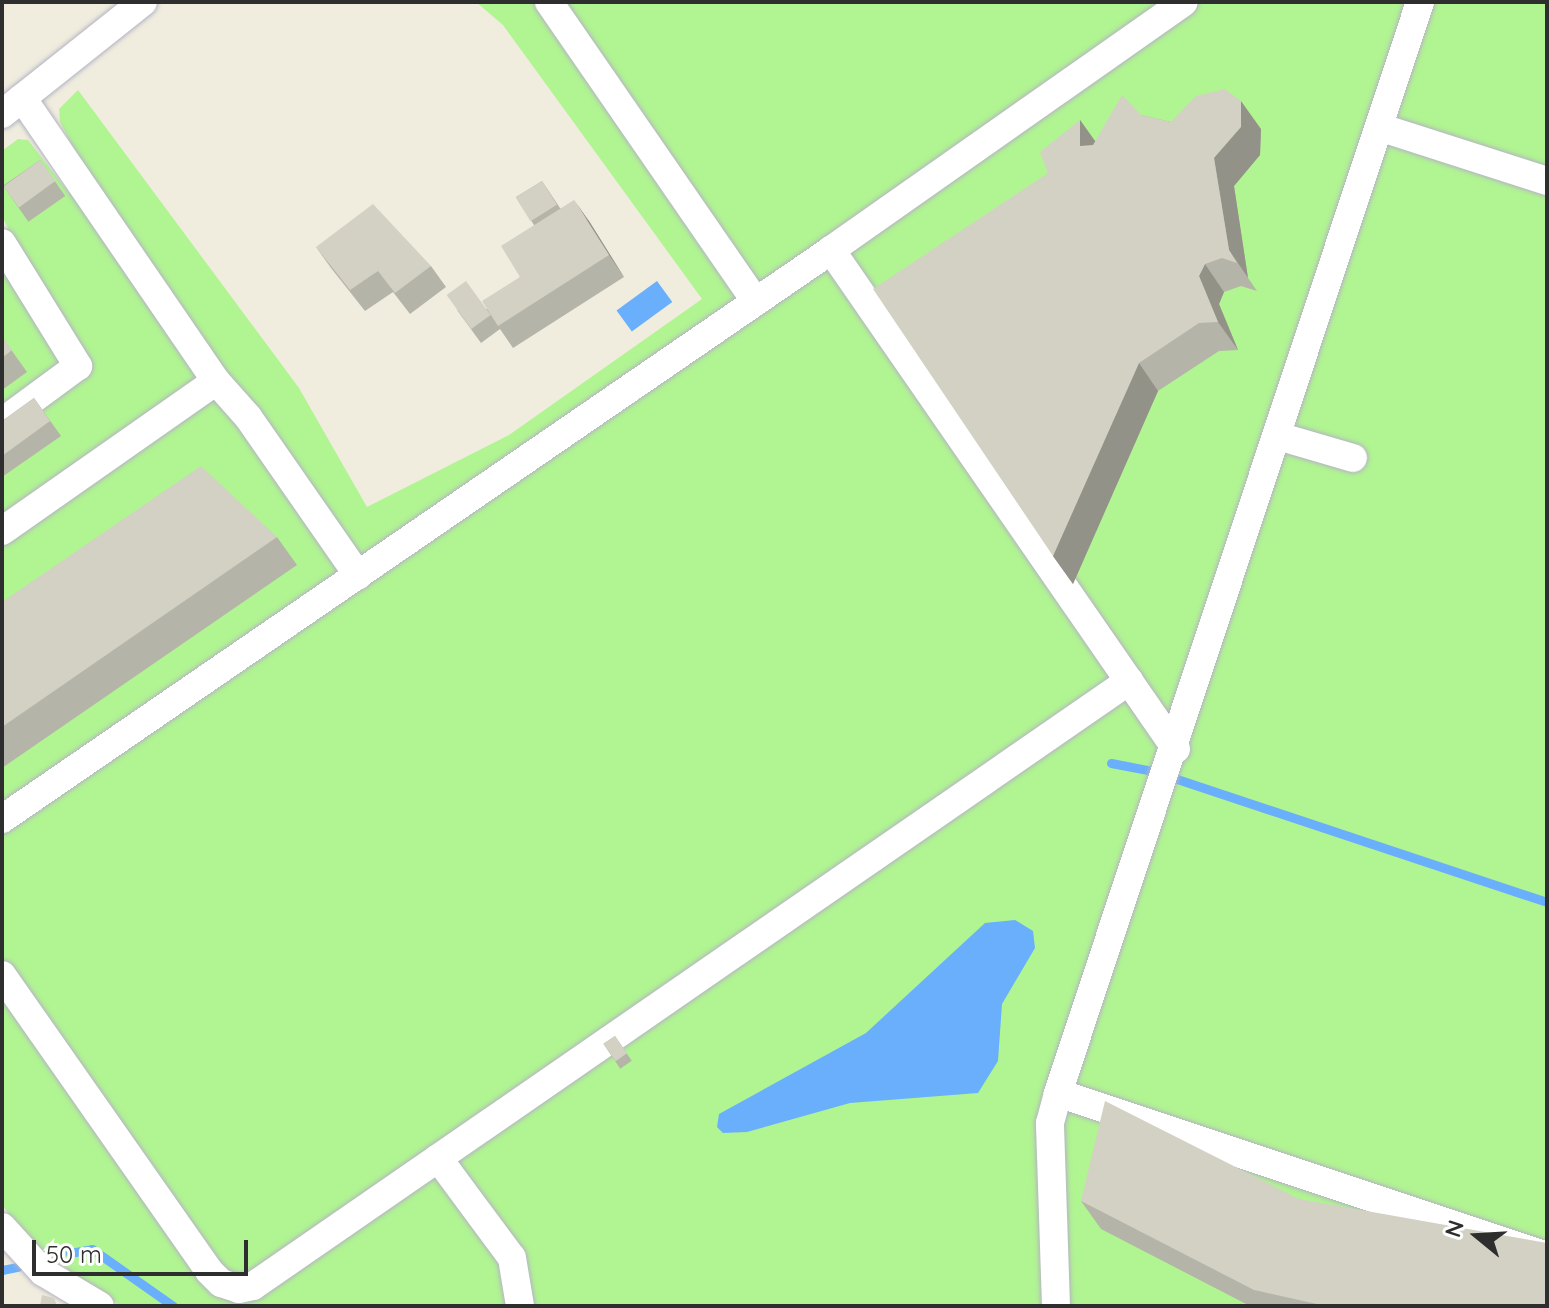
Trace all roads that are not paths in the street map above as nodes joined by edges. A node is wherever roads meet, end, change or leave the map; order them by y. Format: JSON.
{"nodes":[{"id":1,"x":143,"y":2,"type":"edge"},
{"id":2,"x":549,"y":2,"type":"edge"},
{"id":3,"x":1184,"y":2,"type":"edge"},
{"id":4,"x":1420,"y":2,"type":"edge"},
{"id":5,"x":12,"y":106,"type":"edge"},
{"id":6,"x":1379,"y":127,"type":"junction"},
{"id":7,"x":1547,"y":181,"type":"edge"},
{"id":8,"x":3,"y":248,"type":"edge"},
{"id":9,"x":831,"y":250,"type":"junction"},
{"id":10,"x":756,"y":302,"type":"junction"},
{"id":11,"x":216,"y":381,"type":"junction"},
{"id":12,"x":2,"y":422,"type":"edge"},
{"id":13,"x":1278,"y":436,"type":"junction"},
{"id":14,"x":1353,"y":458,"type":"dead end"},
{"id":15,"x":2,"y":531,"type":"edge"},
{"id":16,"x":358,"y":575,"type":"junction"},
{"id":17,"x":1129,"y":681,"type":"junction"},
{"id":18,"x":1170,"y":768,"type":"junction"},
{"id":19,"x":4,"y":813,"type":"edge"},
{"id":20,"x":2,"y":975,"type":"edge"},
{"id":21,"x":1058,"y":1093,"type":"junction"},
{"id":22,"x":438,"y":1158,"type":"junction"},
{"id":23,"x":1342,"y":1187,"type":"junction"},
{"id":24,"x":1336,"y":1215,"type":"edge"},
{"id":25,"x":2,"y":1227,"type":"edge"},
{"id":26,"x":1547,"y":1256,"type":"edge"},
{"id":27,"x":100,"y":1306,"type":"edge"},
{"id":28,"x":520,"y":1306,"type":"edge"},
{"id":29,"x":1056,"y":1306,"type":"edge"}],
"edges":[{"from":1,"to":5,"type":"street"},
{"from":2,"to":10,"type":"street"},
{"from":3,"to":9,"type":"street"},
{"from":4,"to":6,"type":"street"},
{"from":5,"to":11,"type":"street"},
{"from":6,"to":7,"type":"street"},
{"from":6,"to":13,"type":"street"},
{"from":8,"to":12,"type":"street"},
{"from":9,"to":10,"type":"street"},
{"from":9,"to":17,"type":"street"},
{"from":10,"to":16,"type":"street"},
{"from":11,"to":15,"type":"street"},
{"from":11,"to":16,"type":"street"},
{"from":13,"to":14,"type":"street"},
{"from":13,"to":18,"type":"street"},
{"from":16,"to":19,"type":"street"},
{"from":17,"to":18,"type":"street"},
{"from":17,"to":22,"type":"street"},
{"from":18,"to":21,"type":"street"},
{"from":20,"to":22,"type":"street"},
{"from":21,"to":23,"type":"street"},
{"from":21,"to":29,"type":"street"},
{"from":22,"to":28,"type":"street"},
{"from":23,"to":24,"type":"street"},
{"from":23,"to":26,"type":"street"},
{"from":25,"to":27,"type":"street"}]}
